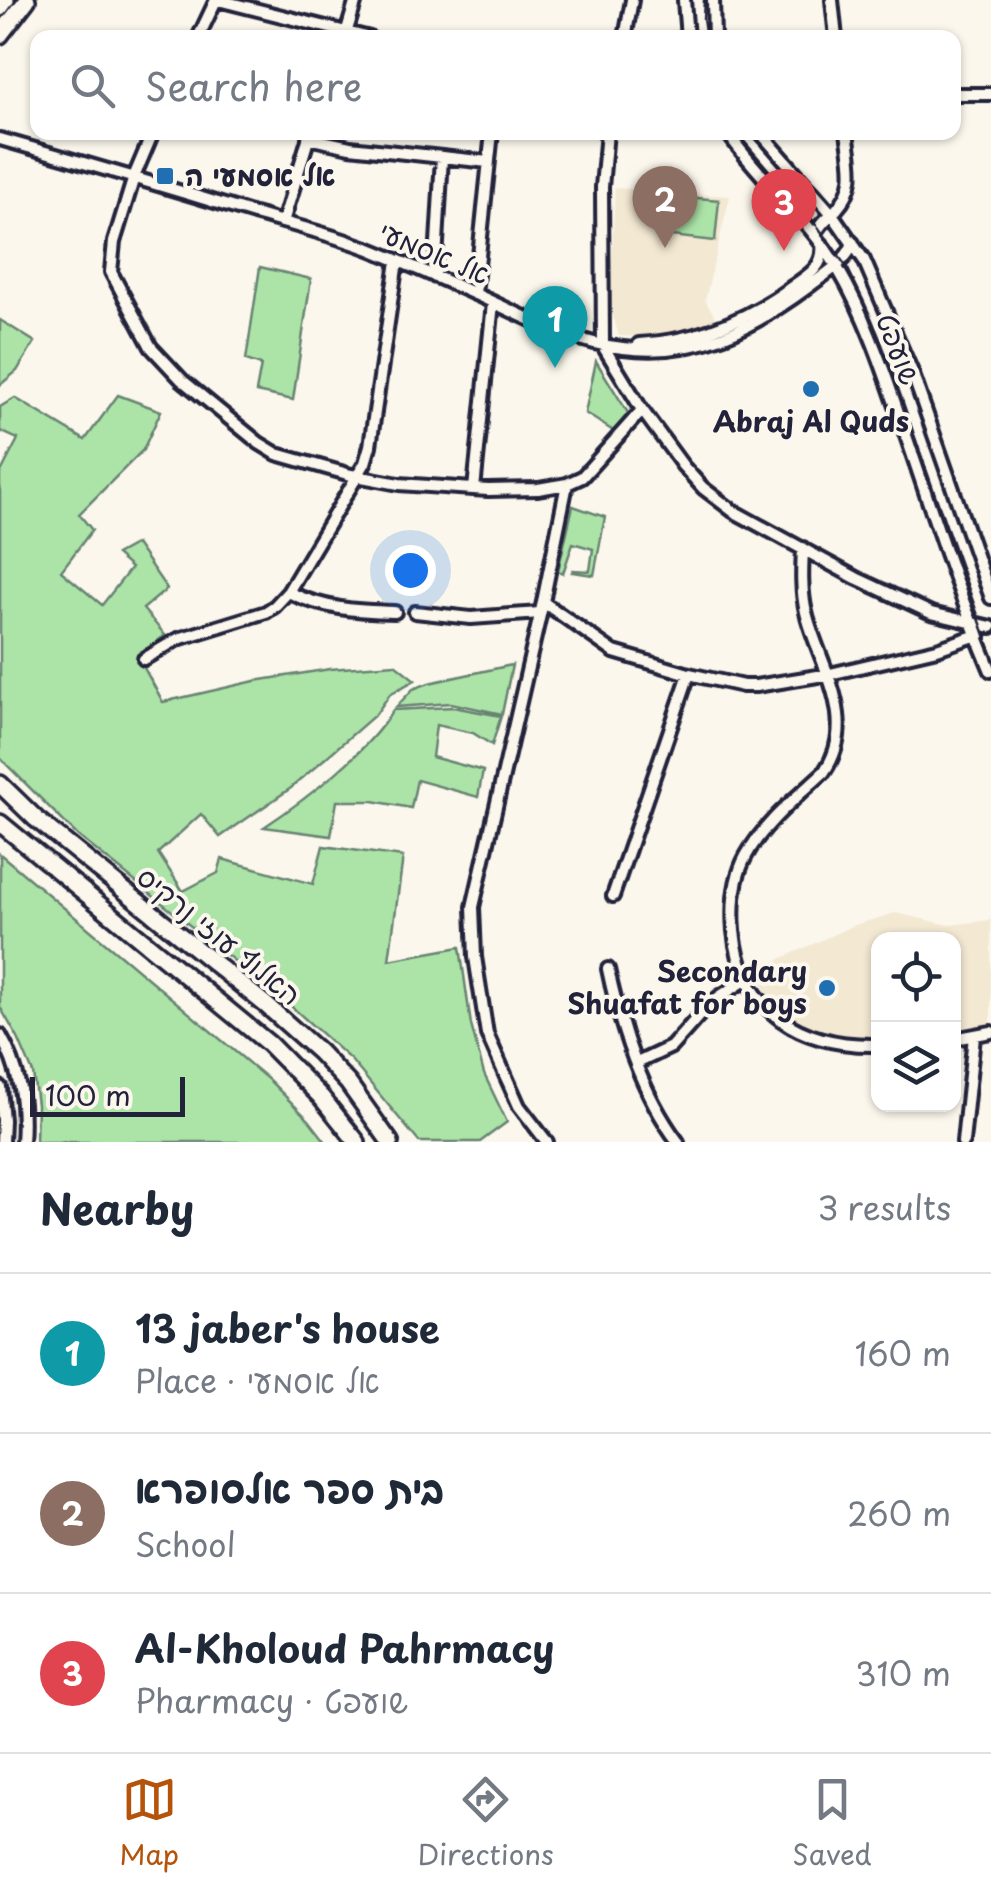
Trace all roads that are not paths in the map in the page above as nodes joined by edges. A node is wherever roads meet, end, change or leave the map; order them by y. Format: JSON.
{"nodes":[{"id":1,"x":6,"y":0,"type":"edge"},
{"id":2,"x":27,"y":0,"type":"edge"},
{"id":3,"x":217,"y":0,"type":"edge"},
{"id":4,"x":356,"y":0,"type":"edge"},
{"id":5,"x":632,"y":0,"type":"edge"},
{"id":6,"x":684,"y":0,"type":"edge"},
{"id":7,"x":713,"y":0,"type":"edge"},
{"id":8,"x":832,"y":0,"type":"edge"},
{"id":9,"x":0,"y":8,"type":"edge"},
{"id":10,"x":202,"y":30,"type":"edge"},
{"id":11,"x":327,"y":30,"type":"edge"},
{"id":12,"x":347,"y":30,"type":"edge"},
{"id":13,"x":626,"y":30,"type":"edge"},
{"id":14,"x":686,"y":30,"type":"edge"},
{"id":15,"x":714,"y":30,"type":"edge"},
{"id":16,"x":835,"y":30,"type":"edge"},
{"id":17,"x":0,"y":35,"type":"edge"},
{"id":18,"x":961,"y":94,"type":"edge"},
{"id":19,"x":991,"y":94,"type":"edge"},
{"id":20,"x":0,"y":139,"type":"edge"},
{"id":21,"x":150,"y":140,"type":"edge"},
{"id":22,"x":307,"y":140,"type":"edge"},
{"id":23,"x":326,"y":140,"type":"edge"},
{"id":24,"x":491,"y":140,"type":"edge"},
{"id":25,"x":606,"y":140,"type":"edge"},
{"id":26,"x":734,"y":140,"type":"edge"},
{"id":27,"x":767,"y":140,"type":"edge"},
{"id":28,"x":848,"y":140,"type":"edge"},
{"id":29,"x":442,"y":157,"type":"junction"},
{"id":30,"x":488,"y":162,"type":"junction"},
{"id":31,"x":134,"y":176,"type":"junction"},
{"id":32,"x":832,"y":214,"type":"junction"},
{"id":33,"x":282,"y":222,"type":"junction"},
{"id":34,"x":819,"y":239,"type":"junction"},
{"id":35,"x":853,"y":243,"type":"junction"},
{"id":36,"x":396,"y":260,"type":"junction"},
{"id":37,"x":836,"y":266,"type":"junction"},
{"id":38,"x":435,"y":277,"type":"junction"},
{"id":39,"x":815,"y":282,"type":"junction"},
{"id":40,"x":847,"y":286,"type":"junction"},
{"id":41,"x":475,"y":294,"type":"junction"},
{"id":42,"x":494,"y":302,"type":"junction"},
{"id":43,"x":603,"y":346,"type":"junction"},
{"id":44,"x":642,"y":410,"type":"junction"},
{"id":45,"x":358,"y":476,"type":"junction"},
{"id":46,"x":567,"y":484,"type":"junction"},
{"id":47,"x":474,"y":489,"type":"junction"},
{"id":48,"x":803,"y":548,"type":"junction"},
{"id":49,"x":288,"y":592,"type":"junction"},
{"id":50,"x":991,"y":598,"type":"edge"},
{"id":51,"x":542,"y":607,"type":"junction"},
{"id":52,"x":394,"y":612,"type":"dead end"},
{"id":53,"x":415,"y":612,"type":"dead end"},
{"id":54,"x":954,"y":618,"type":"junction"},
{"id":55,"x":972,"y":621,"type":"junction"},
{"id":56,"x":990,"y":625,"type":"edge"},
{"id":57,"x":977,"y":636,"type":"junction"},
{"id":58,"x":962,"y":641,"type":"junction"},
{"id":59,"x":144,"y":659,"type":"dead end"},
{"id":60,"x":991,"y":671,"type":"edge"},
{"id":61,"x":689,"y":674,"type":"junction"},
{"id":62,"x":830,"y":674,"type":"junction"},
{"id":63,"x":4,"y":788,"type":"edge"},
{"id":64,"x":0,"y":823,"type":"edge"},
{"id":65,"x":612,"y":896,"type":"dead end"},
{"id":66,"x":608,"y":969,"type":"dead end"},
{"id":67,"x":747,"y":979,"type":"junction"},
{"id":68,"x":991,"y":1032,"type":"edge"},
{"id":69,"x":0,"y":1034,"type":"edge"},
{"id":70,"x":974,"y":1036,"type":"junction"},
{"id":71,"x":961,"y":1039,"type":"edge"},
{"id":72,"x":871,"y":1045,"type":"edge"},
{"id":73,"x":637,"y":1063,"type":"junction"},
{"id":74,"x":0,"y":1087,"type":"edge"},
{"id":75,"x":342,"y":1131,"type":"edge"},
{"id":76,"x":2,"y":1142,"type":"edge"},
{"id":77,"x":22,"y":1142,"type":"edge"},
{"id":78,"x":357,"y":1142,"type":"edge"},
{"id":79,"x":391,"y":1142,"type":"edge"},
{"id":80,"x":547,"y":1142,"type":"edge"},
{"id":81,"x":678,"y":1142,"type":"edge"},
{"id":82,"x":963,"y":1142,"type":"edge"}],
"edges":[{"from":1,"to":9,"type":"highway"},
{"from":2,"to":17,"type":"highway"},
{"from":3,"to":10,"type":"street"},
{"from":3,"to":11,"type":"street"},
{"from":4,"to":12,"type":"street"},
{"from":5,"to":13,"type":"street"},
{"from":6,"to":14,"type":"street"},
{"from":7,"to":15,"type":"street"},
{"from":8,"to":16,"type":"street"},
{"from":18,"to":19,"type":"street"},
{"from":20,"to":31,"type":"street","name":"אל אסמעי"},
{"from":21,"to":31,"type":"street"},
{"from":22,"to":33,"type":"street"},
{"from":23,"to":29,"type":"street"},
{"from":24,"to":30,"type":"street"},
{"from":25,"to":43,"type":"street"},
{"from":26,"to":34,"type":"street","name":"שועפט"},
{"from":27,"to":32,"type":"street","name":"שועפט"},
{"from":28,"to":32,"type":"street"},
{"from":29,"to":30,"type":"street"},
{"from":29,"to":38,"type":"street"},
{"from":30,"to":41,"type":"street"},
{"from":31,"to":33,"type":"street","name":"אל אסמעי"},
{"from":31,"to":45,"type":"street"},
{"from":32,"to":34,"type":"street"},
{"from":32,"to":35,"type":"street","name":"שועפט"},
{"from":33,"to":36,"type":"street","name":"אל אסמעי"},
{"from":34,"to":37,"type":"street","name":"שועפט"},
{"from":34,"to":43,"type":"street"},
{"from":35,"to":37,"type":"street"},
{"from":35,"to":50,"type":"street","name":"שועפט"},
{"from":36,"to":38,"type":"street","name":"אל אסמעי"},
{"from":36,"to":45,"type":"street"},
{"from":37,"to":39,"type":"street"},
{"from":37,"to":40,"type":"street","name":"שועפט"},
{"from":38,"to":41,"type":"street","name":"אל אסמעי"},
{"from":39,"to":40,"type":"street"},
{"from":39,"to":43,"type":"street"},
{"from":40,"to":55,"type":"street","name":"שועפט"},
{"from":41,"to":42,"type":"street","name":"אל אסמעי"},
{"from":42,"to":43,"type":"street","name":"אל אסמעי"},
{"from":42,"to":47,"type":"street"},
{"from":43,"to":44,"type":"street"},
{"from":44,"to":46,"type":"street"},
{"from":44,"to":48,"type":"street"},
{"from":45,"to":47,"type":"street"},
{"from":45,"to":49,"type":"street"},
{"from":46,"to":47,"type":"street"},
{"from":46,"to":51,"type":"street"},
{"from":48,"to":54,"type":"street"},
{"from":48,"to":62,"type":"street"},
{"from":49,"to":52,"type":"street"},
{"from":49,"to":59,"type":"street"},
{"from":51,"to":53,"type":"street"},
{"from":51,"to":61,"type":"street"},
{"from":51,"to":80,"type":"street"},
{"from":54,"to":55,"type":"street"},
{"from":54,"to":58,"type":"street"},
{"from":55,"to":56,"type":"street"},
{"from":55,"to":57,"type":"street","name":"שועפט"},
{"from":56,"to":57,"type":"street"},
{"from":57,"to":58,"type":"street"},
{"from":57,"to":60,"type":"street","name":"שועפט"},
{"from":58,"to":62,"type":"street"},
{"from":61,"to":62,"type":"street"},
{"from":61,"to":65,"type":"street"},
{"from":62,"to":67,"type":"street"},
{"from":63,"to":79,"type":"highway","name":"האלוף עוזי נרקיס"},
{"from":64,"to":75,"type":"highway","name":"האלוף עוזי נרקיס"},
{"from":66,"to":73,"type":"street"},
{"from":67,"to":72,"type":"street"},
{"from":67,"to":73,"type":"street"},
{"from":68,"to":70,"type":"street"},
{"from":69,"to":77,"type":"street"},
{"from":70,"to":71,"type":"street"},
{"from":70,"to":82,"type":"street"},
{"from":73,"to":81,"type":"street"},
{"from":74,"to":76,"type":"street"},
{"from":75,"to":78,"type":"highway"}]}
